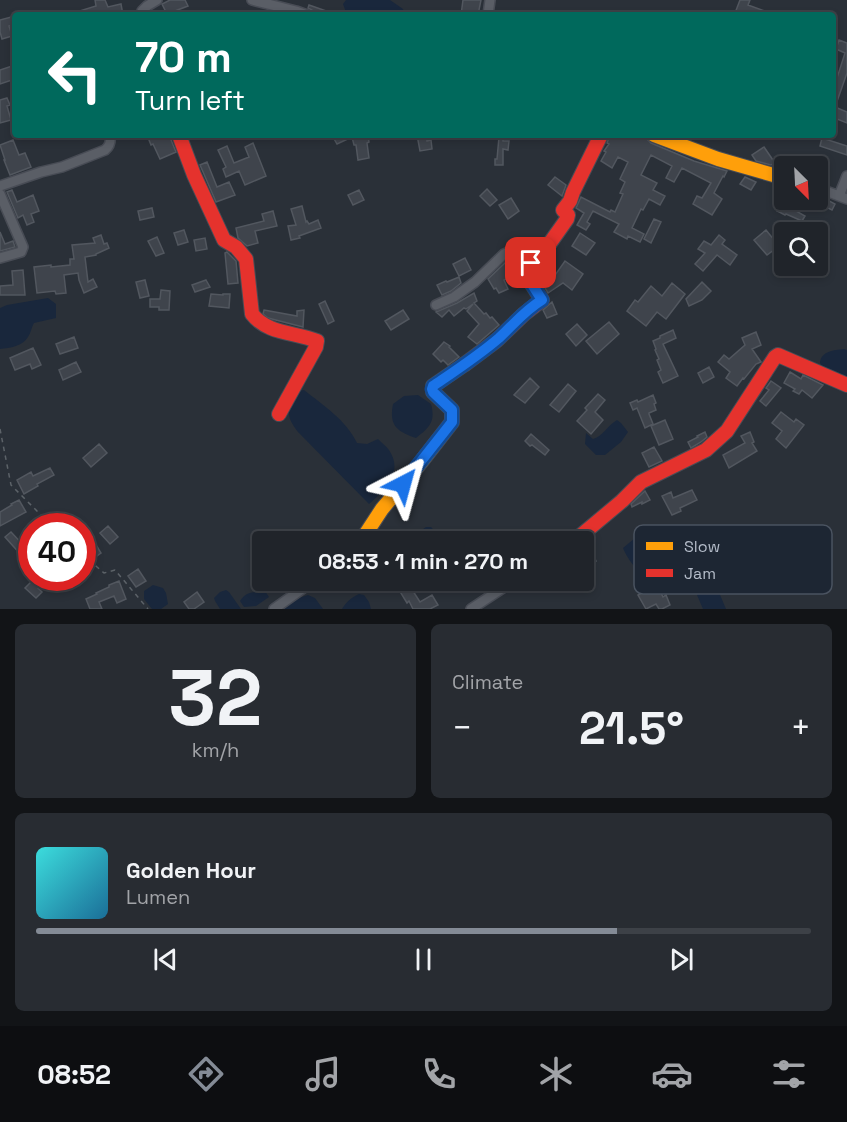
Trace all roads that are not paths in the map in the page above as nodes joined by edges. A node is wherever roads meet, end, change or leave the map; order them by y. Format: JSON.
{"nodes":[{"id":1,"x":157,"y":0,"type":"edge"},
{"id":2,"x":252,"y":0,"type":"edge"},
{"id":3,"x":142,"y":12,"type":"edge"},
{"id":4,"x":299,"y":12,"type":"edge"},
{"id":5,"x":110,"y":138,"type":"edge"},
{"id":6,"x":180,"y":138,"type":"edge"},
{"id":7,"x":600,"y":138,"type":"edge"},
{"id":8,"x":661,"y":138,"type":"edge"},
{"id":9,"x":774,"y":175,"type":"edge"},
{"id":10,"x":847,"y":176,"type":"edge"},
{"id":11,"x":0,"y":186,"type":"edge"},
{"id":12,"x":828,"y":193,"type":"edge"},
{"id":13,"x":0,"y":194,"type":"edge"},
{"id":14,"x":843,"y":198,"type":"edge"},
{"id":15,"x":0,"y":258,"type":"edge"},
{"id":16,"x":531,"y":263,"type":"junction"},
{"id":17,"x":436,"y":305,"type":"dead end"},
{"id":18,"x":847,"y":385,"type":"edge"},
{"id":19,"x":279,"y":414,"type":"dead end"},
{"id":20,"x":368,"y":531,"type":"edge"},
{"id":21,"x":586,"y":531,"type":"edge"},
{"id":22,"x":299,"y":591,"type":"edge"},
{"id":23,"x":498,"y":591,"type":"edge"},
{"id":24,"x":274,"y":609,"type":"edge"},
{"id":25,"x":471,"y":609,"type":"edge"}],
"edges":[{"from":1,"to":3,"type":"street"},
{"from":2,"to":4,"type":"street"},
{"from":5,"to":11,"type":"street"},
{"from":6,"to":19,"type":"street"},
{"from":7,"to":16,"type":"street"},
{"from":8,"to":9,"type":"street"},
{"from":10,"to":14,"type":"street"},
{"from":12,"to":14,"type":"street"},
{"from":13,"to":15,"type":"street"},
{"from":16,"to":17,"type":"street"},
{"from":16,"to":20,"type":"street"},
{"from":18,"to":21,"type":"street"},
{"from":22,"to":24,"type":"street"},
{"from":23,"to":25,"type":"street"}]}
